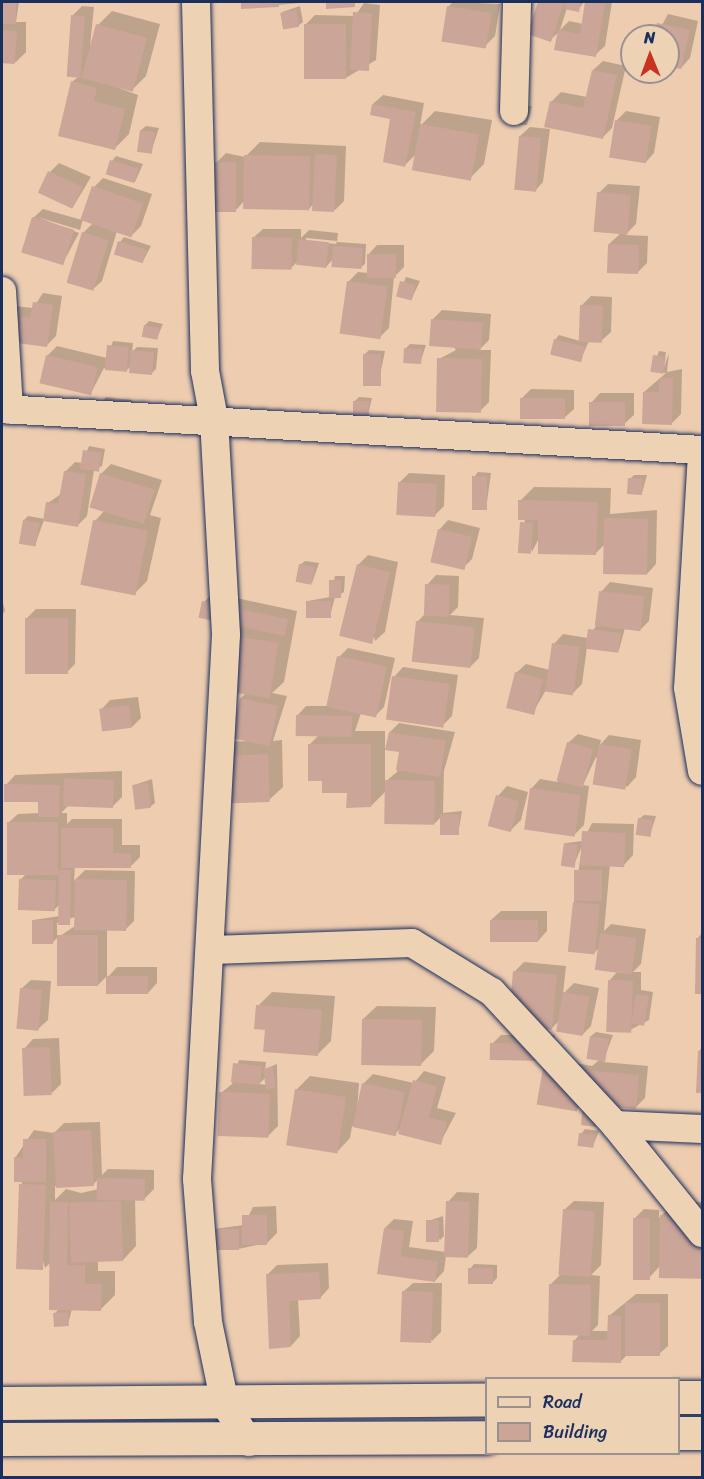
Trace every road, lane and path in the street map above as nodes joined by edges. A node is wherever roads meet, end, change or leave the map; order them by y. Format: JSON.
{"nodes":[{"id":1,"x":196,"y":2,"type":"edge"},
{"id":2,"x":517,"y":2,"type":"edge"},
{"id":3,"x":514,"y":111,"type":"dead end"},
{"id":4,"x":2,"y":291,"type":"edge"},
{"id":5,"x":5,"y":410,"type":"edge"},
{"id":6,"x":214,"y":419,"type":"junction"},
{"id":7,"x":702,"y":452,"type":"edge"},
{"id":8,"x":702,"y":771,"type":"edge"},
{"id":9,"x":212,"y":950,"type":"junction"},
{"id":10,"x":615,"y":1125,"type":"junction"},
{"id":11,"x":702,"y":1129,"type":"edge"},
{"id":12,"x":702,"y":1233,"type":"edge"},
{"id":13,"x":702,"y":1396,"type":"edge"},
{"id":14,"x":680,"y":1397,"type":"edge"},
{"id":15,"x":485,"y":1400,"type":"edge"},
{"id":16,"x":2,"y":1403,"type":"edge"},
{"id":17,"x":225,"y":1404,"type":"junction"},
{"id":18,"x":680,"y":1433,"type":"edge"},
{"id":19,"x":702,"y":1433,"type":"edge"},
{"id":20,"x":485,"y":1437,"type":"edge"},
{"id":21,"x":2,"y":1439,"type":"edge"},
{"id":22,"x":249,"y":1442,"type":"junction"}],
"edges":[{"from":1,"to":6,"type":"street"},
{"from":2,"to":3,"type":"street"},
{"from":4,"to":5,"type":"street"},
{"from":5,"to":6,"type":"street"},
{"from":6,"to":7,"type":"street"},
{"from":6,"to":9,"type":"street"},
{"from":7,"to":8,"type":"street"},
{"from":9,"to":10,"type":"street"},
{"from":9,"to":17,"type":"street"},
{"from":10,"to":11,"type":"street"},
{"from":10,"to":12,"type":"street"},
{"from":13,"to":14,"type":"main road"},
{"from":15,"to":17,"type":"main road"},
{"from":16,"to":17,"type":"main road"},
{"from":17,"to":22,"type":"street"},
{"from":18,"to":19,"type":"main road"},
{"from":20,"to":22,"type":"main road"},
{"from":21,"to":22,"type":"main road"}]}
